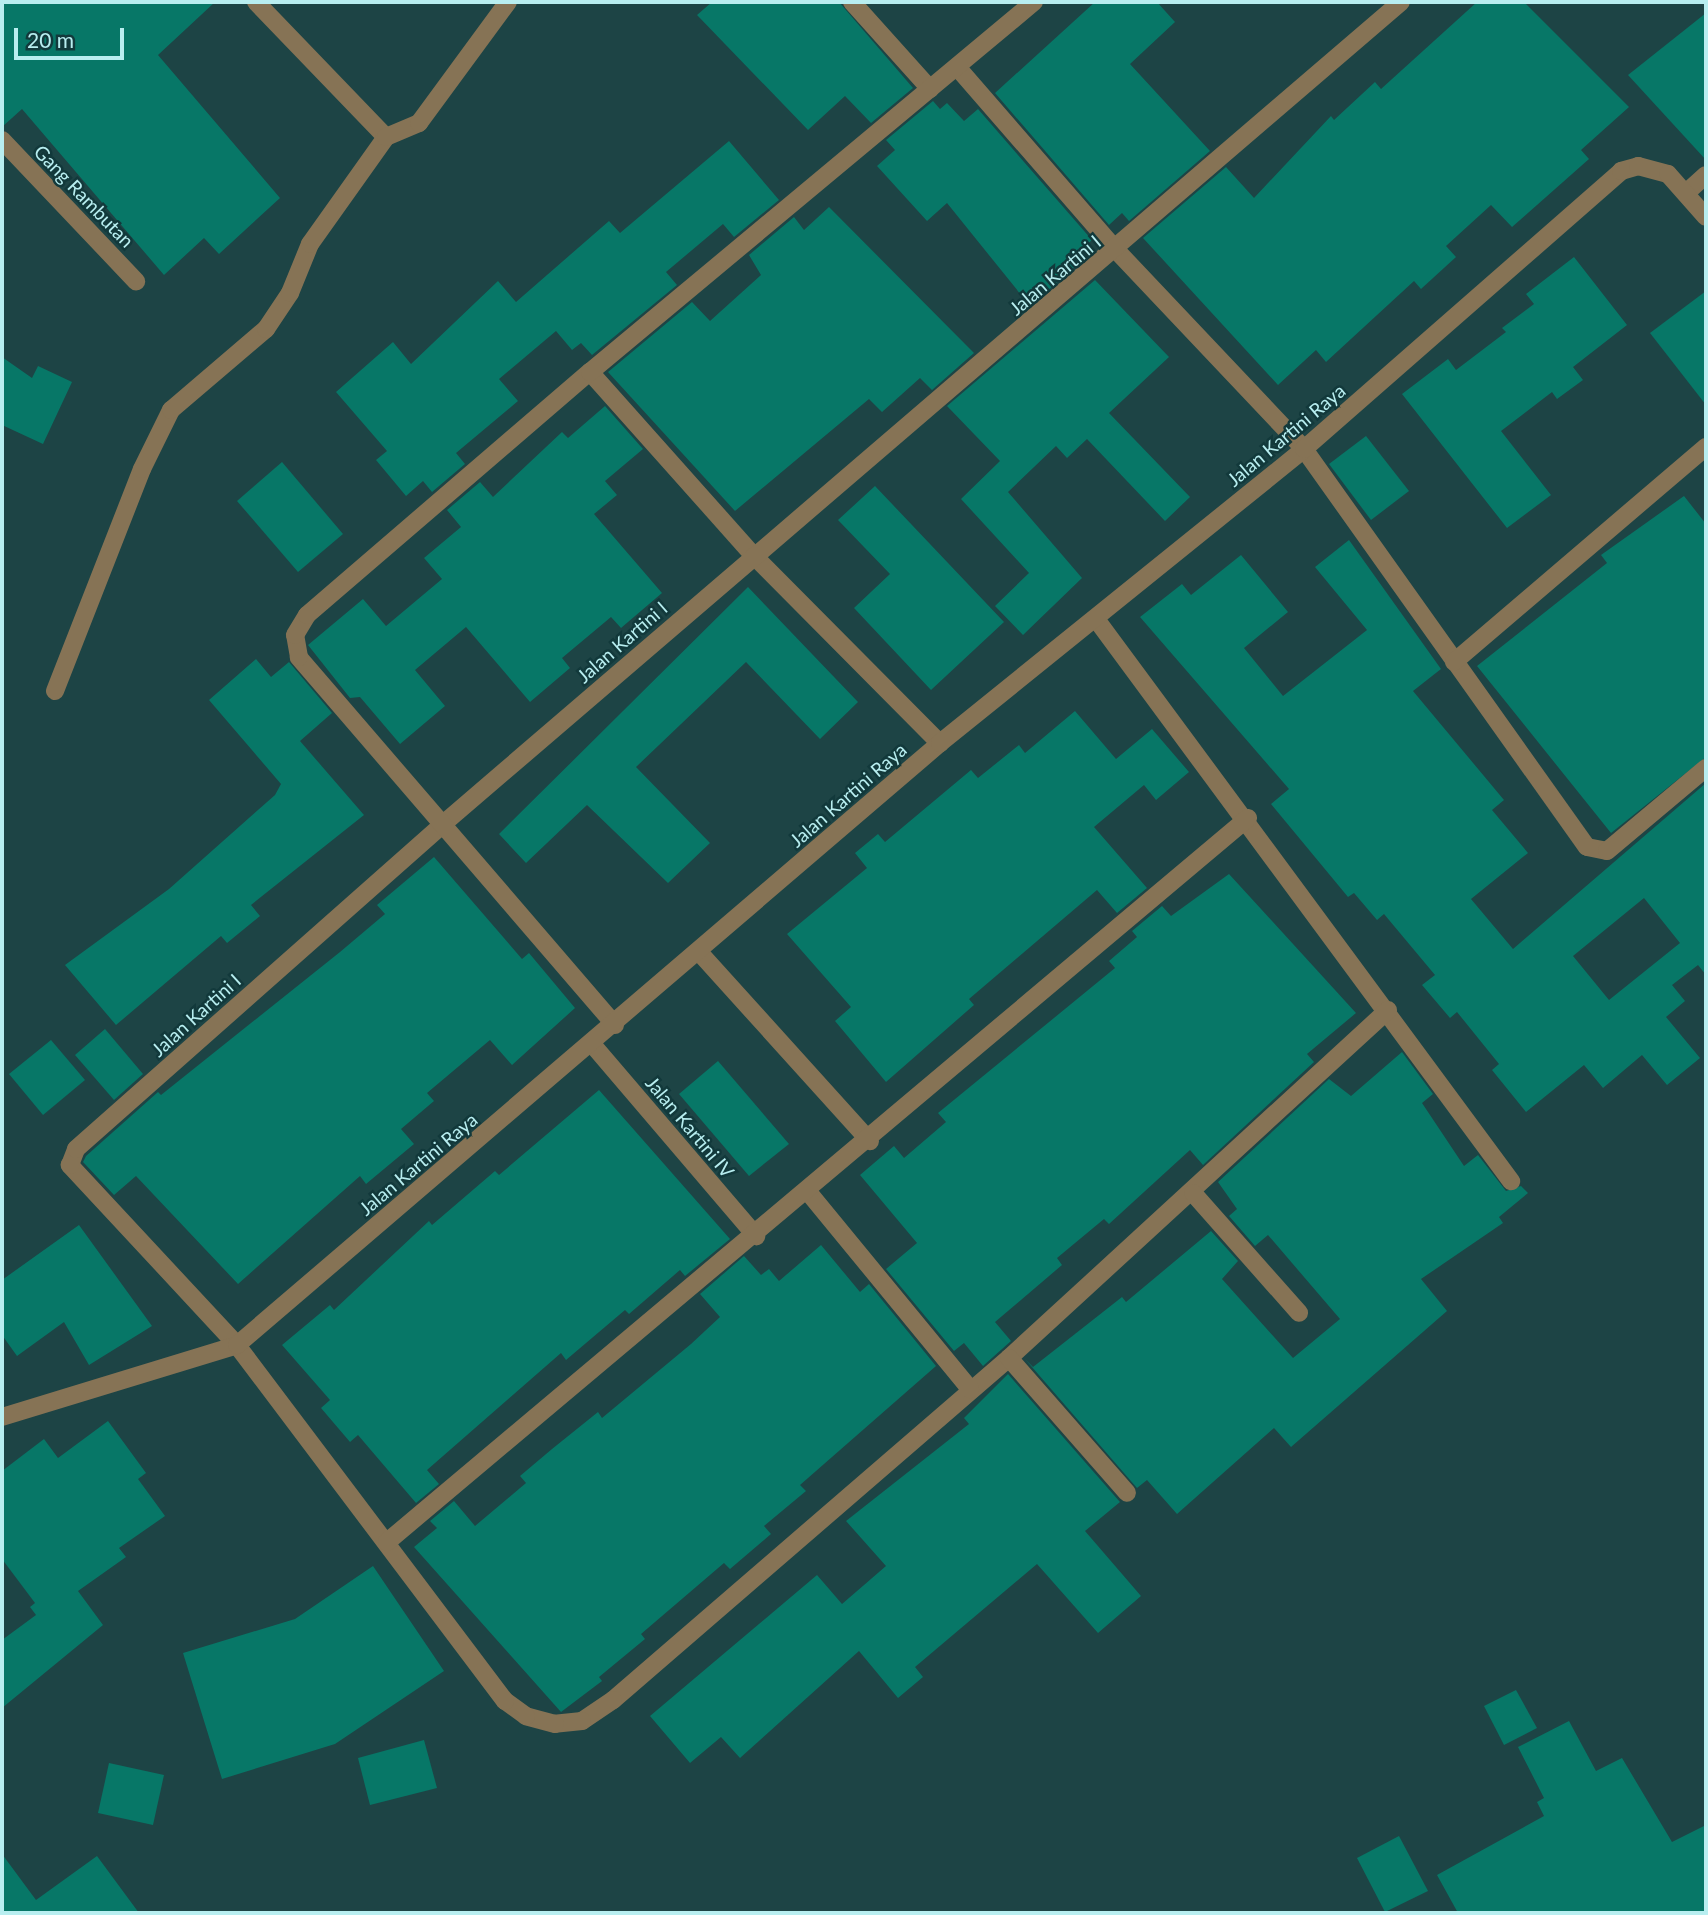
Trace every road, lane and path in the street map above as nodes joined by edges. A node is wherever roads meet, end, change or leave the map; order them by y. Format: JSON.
{"nodes":[{"id":1,"x":256,"y":2,"type":"edge"},
{"id":2,"x":508,"y":2,"type":"edge"},
{"id":3,"x":852,"y":2,"type":"edge"},
{"id":4,"x":1034,"y":2,"type":"edge"},
{"id":5,"x":1401,"y":2,"type":"edge"},
{"id":6,"x":957,"y":67,"type":"junction"},
{"id":7,"x":930,"y":89,"type":"junction"},
{"id":8,"x":386,"y":137,"type":"junction"},
{"id":9,"x":2,"y":140,"type":"edge"},
{"id":10,"x":1706,"y":175,"type":"edge"},
{"id":11,"x":1687,"y":191,"type":"junction"},
{"id":12,"x":1706,"y":217,"type":"edge"},
{"id":13,"x":1117,"y":251,"type":"junction"},
{"id":14,"x":136,"y":281,"type":"dead end"},
{"id":15,"x":590,"y":372,"type":"junction"},
{"id":16,"x":1706,"y":447,"type":"edge"},
{"id":17,"x":1304,"y":449,"type":"junction"},
{"id":18,"x":754,"y":556,"type":"junction"},
{"id":19,"x":1096,"y":619,"type":"junction"},
{"id":20,"x":1454,"y":662,"type":"junction"},
{"id":21,"x":55,"y":691,"type":"dead end"},
{"id":22,"x":940,"y":743,"type":"junction"},
{"id":23,"x":1706,"y":768,"type":"edge"},
{"id":24,"x":1248,"y":818,"type":"junction"},
{"id":25,"x":443,"y":824,"type":"junction"},
{"id":26,"x":699,"y":952,"type":"junction"},
{"id":27,"x":1388,"y":1010,"type":"junction"},
{"id":28,"x":615,"y":1025,"type":"junction"},
{"id":29,"x":592,"y":1044,"type":"junction"},
{"id":30,"x":870,"y":1141,"type":"junction"},
{"id":31,"x":1511,"y":1181,"type":"dead end"},
{"id":32,"x":809,"y":1193,"type":"junction"},
{"id":33,"x":1192,"y":1193,"type":"junction"},
{"id":34,"x":756,"y":1236,"type":"junction"},
{"id":35,"x":1299,"y":1313,"type":"dead end"},
{"id":36,"x":237,"y":1345,"type":"junction"},
{"id":37,"x":1009,"y":1358,"type":"junction"},
{"id":38,"x":970,"y":1390,"type":"junction"},
{"id":39,"x":2,"y":1417,"type":"edge"},
{"id":40,"x":1127,"y":1493,"type":"dead end"},
{"id":41,"x":387,"y":1542,"type":"junction"}],
"edges":[{"from":1,"to":8,"type":"street"},
{"from":2,"to":8,"type":"street"},
{"from":3,"to":7,"type":"street"},
{"from":4,"to":6,"type":"street"},
{"from":5,"to":13,"type":"street","name":"Jalan Kartini I"},
{"from":6,"to":7,"type":"street"},
{"from":6,"to":13,"type":"street"},
{"from":7,"to":15,"type":"street"},
{"from":8,"to":21,"type":"street"},
{"from":9,"to":14,"type":"street","name":"Gang Rambutan"},
{"from":10,"to":11,"type":"street"},
{"from":11,"to":12,"type":"street","name":"Jalan Kartini Raya"},
{"from":11,"to":17,"type":"street","name":"Jalan Kartini Raya"},
{"from":13,"to":17,"type":"street"},
{"from":13,"to":18,"type":"street","name":"Jalan Kartini I"},
{"from":15,"to":18,"type":"street"},
{"from":15,"to":25,"type":"street"},
{"from":16,"to":20,"type":"street"},
{"from":17,"to":19,"type":"street","name":"Jalan Kartini Raya"},
{"from":17,"to":20,"type":"street"},
{"from":18,"to":22,"type":"street"},
{"from":18,"to":25,"type":"street","name":"Jalan Kartini I"},
{"from":19,"to":22,"type":"street","name":"Jalan Kartini Raya"},
{"from":19,"to":24,"type":"street"},
{"from":20,"to":23,"type":"street"},
{"from":22,"to":26,"type":"street","name":"Jalan Kartini Raya"},
{"from":24,"to":27,"type":"street"},
{"from":24,"to":30,"type":"street"},
{"from":25,"to":28,"type":"street"},
{"from":25,"to":36,"type":"street","name":"Jalan Kartini I"},
{"from":26,"to":28,"type":"street","name":"Jalan Kartini Raya"},
{"from":26,"to":30,"type":"street"},
{"from":27,"to":31,"type":"street"},
{"from":27,"to":33,"type":"street"},
{"from":28,"to":29,"type":"street","name":"Jalan Kartini Raya"},
{"from":29,"to":34,"type":"street","name":"Jalan Kartini IV"},
{"from":29,"to":36,"type":"street","name":"Jalan Kartini Raya"},
{"from":30,"to":32,"type":"street"},
{"from":32,"to":34,"type":"street"},
{"from":32,"to":38,"type":"street"},
{"from":33,"to":35,"type":"street"},
{"from":33,"to":37,"type":"street"},
{"from":34,"to":41,"type":"street"},
{"from":36,"to":39,"type":"street","name":"Jalan Kartini Raya"},
{"from":36,"to":41,"type":"street"},
{"from":37,"to":38,"type":"street"},
{"from":37,"to":40,"type":"street"},
{"from":38,"to":41,"type":"street"}]}
